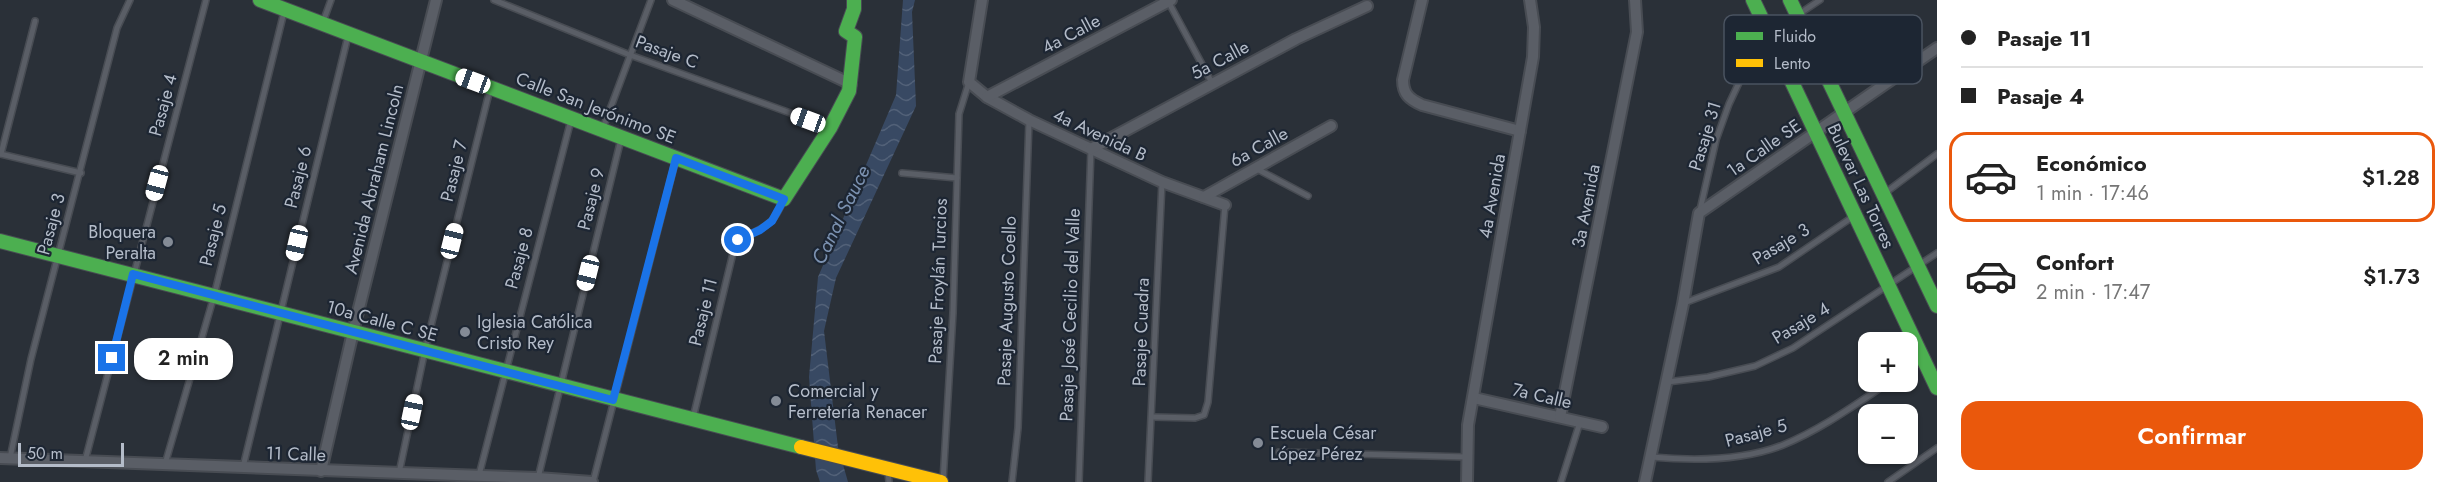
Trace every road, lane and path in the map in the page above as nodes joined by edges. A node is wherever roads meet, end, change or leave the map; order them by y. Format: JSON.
{"nodes":[{"id":1,"x":130,"y":0,"type":"edge"},
{"id":2,"x":206,"y":0,"type":"edge"},
{"id":3,"x":260,"y":0,"type":"edge"},
{"id":4,"x":331,"y":0,"type":"edge"},
{"id":5,"x":436,"y":0,"type":"edge"},
{"id":6,"x":494,"y":0,"type":"edge"},
{"id":7,"x":651,"y":0,"type":"edge"},
{"id":8,"x":673,"y":0,"type":"edge"},
{"id":9,"x":854,"y":0,"type":"edge"},
{"id":10,"x":982,"y":0,"type":"edge"},
{"id":11,"x":1422,"y":0,"type":"edge"},
{"id":12,"x":1530,"y":0,"type":"edge"},
{"id":13,"x":1635,"y":0,"type":"edge"},
{"id":14,"x":1790,"y":0,"type":"edge"},
{"id":15,"x":1820,"y":0,"type":"edge"},
{"id":16,"x":1170,"y":1,"type":"edge"},
{"id":17,"x":1366,"y":6,"type":"dead end"},
{"id":18,"x":285,"y":9,"type":"junction"},
{"id":19,"x":1797,"y":15,"type":"joint"},
{"id":20,"x":35,"y":21,"type":"dead end"},
{"id":21,"x":322,"y":24,"type":"junction"},
{"id":22,"x":348,"y":33,"type":"junction"},
{"id":23,"x":1937,"y":48,"type":"edge"},
{"id":24,"x":630,"y":54,"type":"junction"},
{"id":25,"x":1922,"y":58,"type":"edge"},
{"id":26,"x":421,"y":61,"type":"junction"},
{"id":27,"x":969,"y":82,"type":"junction"},
{"id":28,"x":1212,"y":83,"type":"junction"},
{"id":29,"x":851,"y":84,"type":"junction"},
{"id":30,"x":1738,"y":84,"type":"edge"},
{"id":31,"x":1793,"y":84,"type":"edge"},
{"id":32,"x":1830,"y":84,"type":"edge"},
{"id":33,"x":1885,"y":84,"type":"edge"},
{"id":34,"x":491,"y":87,"type":"junction"},
{"id":35,"x":987,"y":97,"type":"junction"},
{"id":36,"x":1844,"y":112,"type":"junction"},
{"id":37,"x":572,"y":118,"type":"junction"},
{"id":38,"x":1029,"y":120,"type":"junction"},
{"id":39,"x":1331,"y":126,"type":"dead end"},
{"id":40,"x":830,"y":128,"type":"junction"},
{"id":41,"x":603,"y":129,"type":"junction"},
{"id":42,"x":1520,"y":131,"type":"junction"},
{"id":43,"x":1815,"y":132,"type":"junction"},
{"id":44,"x":622,"y":137,"type":"junction"},
{"id":45,"x":1092,"y":149,"type":"junction"},
{"id":46,"x":1,"y":154,"type":"edge"},
{"id":47,"x":1937,"y":154,"type":"edge"},
{"id":48,"x":676,"y":158,"type":"junction"},
{"id":49,"x":1255,"y":168,"type":"junction"},
{"id":50,"x":81,"y":173,"type":"junction"},
{"id":51,"x":902,"y":173,"type":"dead end"},
{"id":52,"x":957,"y":178,"type":"junction"},
{"id":53,"x":1162,"y":182,"type":"junction"},
{"id":54,"x":1884,"y":194,"type":"junction"},
{"id":55,"x":1203,"y":196,"type":"junction"},
{"id":56,"x":1308,"y":196,"type":"dead end"},
{"id":57,"x":784,"y":199,"type":"junction"},
{"id":58,"x":1225,"y":205,"type":"joint"},
{"id":59,"x":1699,"y":213,"type":"junction"},
{"id":60,"x":1855,"y":215,"type":"junction"},
{"id":61,"x":0,"y":241,"type":"edge"},
{"id":62,"x":1937,"y":253,"type":"edge"},
{"id":63,"x":58,"y":255,"type":"junction"},
{"id":64,"x":1918,"y":266,"type":"junction"},
{"id":65,"x":133,"y":274,"type":"junction"},
{"id":66,"x":1889,"y":286,"type":"junction"},
{"id":67,"x":214,"y":296,"type":"junction"},
{"id":68,"x":1683,"y":304,"type":"junction"},
{"id":69,"x":1937,"y":306,"type":"edge"},
{"id":70,"x":280,"y":313,"type":"junction"},
{"id":71,"x":353,"y":332,"type":"junction"},
{"id":72,"x":425,"y":350,"type":"junction"},
{"id":73,"x":1923,"y":359,"type":"junction"},
{"id":74,"x":1918,"y":362,"type":"edge"},
{"id":75,"x":505,"y":371,"type":"junction"},
{"id":76,"x":1666,"y":382,"type":"junction"},
{"id":77,"x":560,"y":386,"type":"junction"},
{"id":78,"x":1937,"y":388,"type":"edge"},
{"id":79,"x":1874,"y":392,"type":"edge"},
{"id":80,"x":1474,"y":398,"type":"junction"},
{"id":81,"x":613,"y":400,"type":"junction"},
{"id":82,"x":1153,"y":417,"type":"junction"},
{"id":83,"x":1560,"y":417,"type":"junction"},
{"id":84,"x":692,"y":420,"type":"junction"},
{"id":85,"x":1580,"y":422,"type":"junction"},
{"id":86,"x":1602,"y":427,"type":"dead end"},
{"id":87,"x":1937,"y":448,"type":"edge"},
{"id":88,"x":1279,"y":452,"type":"dead end"},
{"id":89,"x":1467,"y":457,"type":"junction"},
{"id":90,"x":1649,"y":457,"type":"junction"},
{"id":91,"x":5,"y":458,"type":"edge"},
{"id":92,"x":86,"y":461,"type":"junction"},
{"id":93,"x":165,"y":466,"type":"junction"},
{"id":94,"x":888,"y":467,"type":"junction"},
{"id":95,"x":243,"y":468,"type":"junction"},
{"id":96,"x":321,"y":471,"type":"junction"},
{"id":97,"x":399,"y":473,"type":"junction"},
{"id":98,"x":479,"y":476,"type":"junction"},
{"id":99,"x":538,"y":478,"type":"junction"},
{"id":100,"x":592,"y":482,"type":"edge"},
{"id":101,"x":889,"y":482,"type":"edge"},
{"id":102,"x":942,"y":482,"type":"edge"},
{"id":103,"x":1012,"y":482,"type":"edge"},
{"id":104,"x":1079,"y":482,"type":"edge"},
{"id":105,"x":1148,"y":482,"type":"edge"},
{"id":106,"x":1467,"y":482,"type":"edge"},
{"id":107,"x":1561,"y":482,"type":"edge"},
{"id":108,"x":1645,"y":482,"type":"edge"},
{"id":109,"x":1888,"y":482,"type":"edge"}],
"edges":[{"from":1,"to":50,"type":"lane","name":"Pasaje 3"},
{"from":2,"to":65,"type":"lane","name":"Pasaje 4"},
{"from":3,"to":18,"type":"street","name":"Calle San Jerónimo SE"},
{"from":4,"to":21,"type":"lane"},
{"from":5,"to":26,"type":"street","name":"Avenida Abraham Lincoln"},
{"from":6,"to":24,"type":"lane","name":"Pasaje C"},
{"from":7,"to":24,"type":"lane"},
{"from":8,"to":29,"type":"street"},
{"from":9,"to":29,"type":"street"},
{"from":10,"to":27,"type":"street"},
{"from":11,"to":42,"type":"street"},
{"from":12,"to":42,"type":"street","name":"4a Avenida"},
{"from":13,"to":83,"type":"street","name":"3a Avenida"},
{"from":14,"to":19,"type":"street","name":"Bulevar Las Torres"},
{"from":15,"to":19,"type":"lane"},
{"from":16,"to":28,"type":"lane"},
{"from":16,"to":35,"type":"street","name":"4a Calle"},
{"from":17,"to":28,"type":"street","name":"5a Calle"},
{"from":18,"to":21,"type":"street","name":"Calle San Jerónimo SE"},
{"from":18,"to":67,"type":"lane","name":"Pasaje 5"},
{"from":20,"to":46,"type":"lane"},
{"from":21,"to":22,"type":"street","name":"Calle San Jerónimo SE"},
{"from":22,"to":26,"type":"street","name":"Calle San Jerónimo SE"},
{"from":22,"to":70,"type":"lane","name":"Pasaje 6"},
{"from":23,"to":25,"type":"street","name":"1a Calle SE"},
{"from":24,"to":40,"type":"lane","name":"Pasaje C"},
{"from":24,"to":41,"type":"lane"},
{"from":26,"to":34,"type":"street","name":"Calle San Jerónimo SE"},
{"from":26,"to":71,"type":"street","name":"Avenida Abraham Lincoln"},
{"from":27,"to":35,"type":"street","name":"4a Avenida B"},
{"from":27,"to":52,"type":"lane","name":"Pasaje Froylán Turcios"},
{"from":28,"to":45,"type":"street","name":"5a Calle"},
{"from":29,"to":40,"type":"street"},
{"from":30,"to":59,"type":"lane","name":"Pasaje 31"},
{"from":31,"to":43,"type":"street","name":"Bulevar Las Torres"},
{"from":32,"to":36,"type":"street","name":"Bulevar Las Torres"},
{"from":33,"to":36,"type":"street","name":"1a Calle SE"},
{"from":34,"to":37,"type":"street","name":"Calle San Jerónimo SE"},
{"from":34,"to":72,"type":"lane","name":"Pasaje 7"},
{"from":35,"to":38,"type":"street","name":"4a Avenida B"},
{"from":36,"to":43,"type":"street","name":"1a Calle SE"},
{"from":36,"to":54,"type":"street","name":"Bulevar Las Torres"},
{"from":37,"to":41,"type":"street","name":"Calle San Jerónimo SE"},
{"from":37,"to":75,"type":"lane","name":"Pasaje 8"},
{"from":38,"to":45,"type":"street","name":"4a Avenida B"},
{"from":38,"to":103,"type":"lane","name":"Pasaje Augusto Coello"},
{"from":39,"to":49,"type":"street","name":"6a Calle"},
{"from":40,"to":57,"type":"street"},
{"from":41,"to":44,"type":"street","name":"Calle San Jerónimo SE"},
{"from":42,"to":80,"type":"street","name":"4a Avenida"},
{"from":43,"to":59,"type":"street","name":"1a Calle SE"},
{"from":43,"to":60,"type":"street","name":"Bulevar Las Torres"},
{"from":44,"to":48,"type":"street","name":"Calle San Jerónimo SE"},
{"from":44,"to":77,"type":"lane","name":"Pasaje 9"},
{"from":45,"to":53,"type":"street","name":"4a Avenida B"},
{"from":45,"to":104,"type":"lane","name":"Pasaje José Cecilio del Valle"},
{"from":46,"to":50,"type":"lane"},
{"from":47,"to":54,"type":"lane"},
{"from":48,"to":57,"type":"street","name":"Calle San Jerónimo SE"},
{"from":48,"to":81,"type":"lane"},
{"from":49,"to":55,"type":"street","name":"6a Calle"},
{"from":49,"to":56,"type":"lane"},
{"from":50,"to":63,"type":"lane","name":"Pasaje 3"},
{"from":51,"to":52,"type":"lane"},
{"from":52,"to":102,"type":"lane","name":"Pasaje Froylán Turcios"},
{"from":53,"to":55,"type":"street","name":"4a Avenida B"},
{"from":53,"to":82,"type":"lane","name":"Pasaje Cuadra"},
{"from":54,"to":64,"type":"street","name":"Bulevar Las Torres"},
{"from":55,"to":58,"type":"street","name":"4a Avenida B"},
{"from":57,"to":84,"type":"lane","name":"Pasaje 11"},
{"from":58,"to":82,"type":"lane"},
{"from":59,"to":68,"type":"street"},
{"from":60,"to":66,"type":"street","name":"Bulevar Las Torres"},
{"from":60,"to":68,"type":"lane","name":"Pasaje 3"},
{"from":61,"to":63,"type":"street","name":"10a Calle C SE"},
{"from":62,"to":64,"type":"lane","name":"Pasaje 4"},
{"from":63,"to":65,"type":"street","name":"10a Calle C SE"},
{"from":63,"to":91,"type":"lane","name":"Pasaje 3"},
{"from":64,"to":66,"type":"lane","name":"Pasaje 4"},
{"from":64,"to":69,"type":"street","name":"Bulevar Las Torres"},
{"from":65,"to":67,"type":"street","name":"10a Calle C SE"},
{"from":65,"to":92,"type":"lane","name":"Pasaje 4"},
{"from":66,"to":73,"type":"street","name":"Bulevar Las Torres"},
{"from":66,"to":76,"type":"lane","name":"Pasaje 4"},
{"from":67,"to":70,"type":"street","name":"10a Calle C SE"},
{"from":67,"to":93,"type":"lane","name":"Pasaje 5"},
{"from":68,"to":76,"type":"street"},
{"from":70,"to":71,"type":"street","name":"10a Calle C SE"},
{"from":70,"to":95,"type":"lane","name":"Pasaje 6"},
{"from":71,"to":72,"type":"street","name":"10a Calle C SE"},
{"from":71,"to":96,"type":"street","name":"Avenida Abraham Lincoln"},
{"from":72,"to":75,"type":"street","name":"10a Calle C SE"},
{"from":72,"to":97,"type":"lane","name":"Pasaje 7"},
{"from":73,"to":74,"type":"lane"},
{"from":73,"to":78,"type":"street","name":"Bulevar Las Torres"},
{"from":75,"to":77,"type":"street","name":"10a Calle C SE"},
{"from":75,"to":98,"type":"lane","name":"Pasaje 8"},
{"from":76,"to":90,"type":"street"},
{"from":77,"to":81,"type":"street","name":"10a Calle C SE"},
{"from":77,"to":99,"type":"lane","name":"Pasaje 9"},
{"from":79,"to":90,"type":"lane","name":"Pasaje 5"},
{"from":80,"to":83,"type":"street","name":"7a Calle"},
{"from":80,"to":89,"type":"street","name":"4a Avenida"},
{"from":81,"to":84,"type":"street","name":"10a Calle C SE"},
{"from":81,"to":100,"type":"lane"},
{"from":82,"to":105,"type":"lane","name":"Pasaje Cuadra"},
{"from":83,"to":85,"type":"street","name":"7a Calle"},
{"from":84,"to":94,"type":"street","name":"10a Calle C SE"},
{"from":85,"to":86,"type":"street","name":"7a Calle"},
{"from":85,"to":107,"type":"lane"},
{"from":87,"to":109,"type":"lane"},
{"from":88,"to":89,"type":"lane"},
{"from":89,"to":106,"type":"street","name":"4a Avenida"},
{"from":90,"to":108,"type":"street"},
{"from":91,"to":92,"type":"street","name":"11 Calle"},
{"from":92,"to":93,"type":"street","name":"11 Calle"},
{"from":93,"to":95,"type":"street","name":"11 Calle"},
{"from":94,"to":101,"type":"lane"},
{"from":94,"to":102,"type":"street","name":"10a Calle C SE"},
{"from":95,"to":96,"type":"street","name":"11 Calle"},
{"from":96,"to":97,"type":"street","name":"11 Calle"},
{"from":97,"to":98,"type":"street","name":"11 Calle"},
{"from":98,"to":99,"type":"street","name":"11 Calle"},
{"from":99,"to":100,"type":"street","name":"11 Calle"}]}
